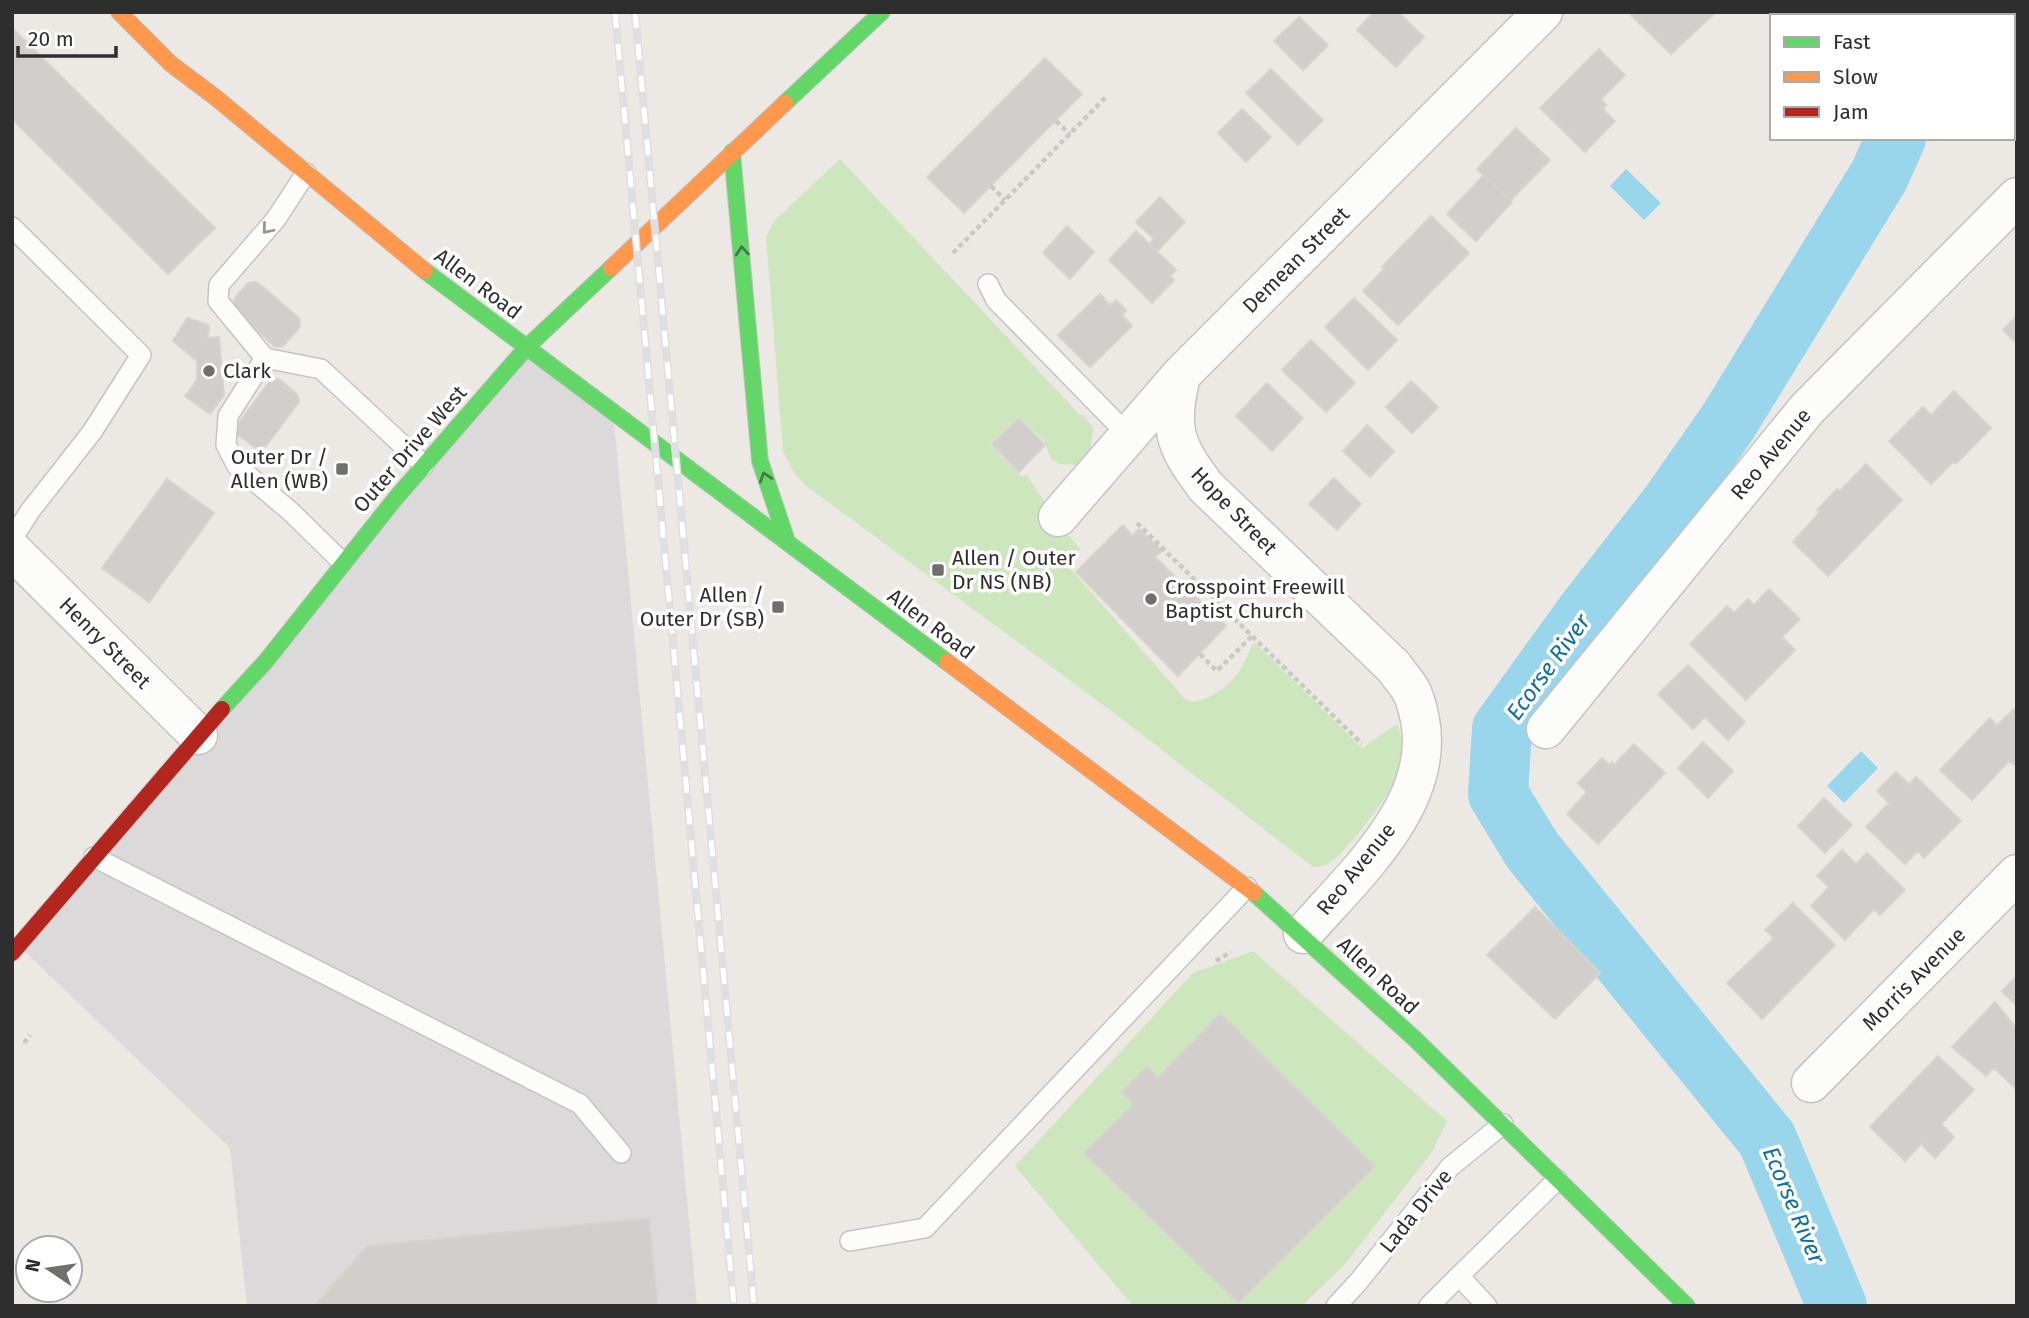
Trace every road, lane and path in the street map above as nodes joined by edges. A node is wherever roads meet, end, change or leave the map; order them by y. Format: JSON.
{"nodes":[{"id":1,"x":119,"y":12,"type":"edge"},
{"id":2,"x":882,"y":12,"type":"edge"},
{"id":3,"x":1543,"y":12,"type":"edge"},
{"id":4,"x":1106,"y":97,"type":"dead end"},
{"id":5,"x":1056,"y":121,"type":"dead end"},
{"id":6,"x":1070,"y":134,"type":"junction"},
{"id":7,"x":732,"y":152,"type":"junction"},
{"id":8,"x":306,"y":173,"type":"junction"},
{"id":9,"x":991,"y":186,"type":"dead end"},
{"id":10,"x":2017,"y":197,"type":"edge"},
{"id":11,"x":1005,"y":200,"type":"junction"},
{"id":12,"x":12,"y":227,"type":"edge"},
{"id":13,"x":953,"y":253,"type":"dead end"},
{"id":14,"x":988,"y":284,"type":"dead end"},
{"id":15,"x":527,"y":347,"type":"junction"},
{"id":16,"x":265,"y":358,"type":"junction"},
{"id":17,"x":1181,"y":375,"type":"junction"},
{"id":18,"x":1129,"y":436,"type":"junction"},
{"id":19,"x":424,"y":465,"type":"junction"},
{"id":20,"x":1058,"y":517,"type":"dead end"},
{"id":21,"x":1137,"y":523,"type":"dead end"},
{"id":22,"x":12,"y":539,"type":"edge"},
{"id":23,"x":787,"y":541,"type":"junction"},
{"id":24,"x":12,"y":550,"type":"edge"},
{"id":25,"x":342,"y":562,"type":"junction"},
{"id":26,"x":1252,"y":636,"type":"junction"},
{"id":27,"x":1200,"y":654,"type":"dead end"},
{"id":28,"x":1420,"y":720,"type":"joint"},
{"id":29,"x":1546,"y":729,"type":"dead end"},
{"id":30,"x":198,"y":735,"type":"junction"},
{"id":31,"x":1362,"y":744,"type":"dead end"},
{"id":32,"x":94,"y":857,"type":"junction"},
{"id":33,"x":2017,"y":874,"type":"edge"},
{"id":34,"x":1247,"y":887,"type":"junction"},
{"id":35,"x":1303,"y":934,"type":"junction"},
{"id":36,"x":12,"y":953,"type":"edge"},
{"id":37,"x":30,"y":1035,"type":"dead end"},
{"id":38,"x":24,"y":1043,"type":"dead end"},
{"id":39,"x":1811,"y":1083,"type":"dead end"},
{"id":40,"x":1503,"y":1124,"type":"junction"},
{"id":41,"x":621,"y":1153,"type":"dead end"},
{"id":42,"x":1558,"y":1180,"type":"junction"},
{"id":43,"x":850,"y":1241,"type":"dead end"},
{"id":44,"x":1459,"y":1276,"type":"junction"},
{"id":45,"x":1336,"y":1306,"type":"edge"},
{"id":46,"x":1429,"y":1306,"type":"edge"},
{"id":47,"x":1487,"y":1306,"type":"edge"},
{"id":48,"x":1687,"y":1306,"type":"edge"}],
"edges":[{"from":1,"to":8,"type":"main road","name":"Allen Road"},
{"from":2,"to":7,"type":"main road","name":"Outer Drive West"},
{"from":3,"to":17,"type":"street","name":"Demean Street"},
{"from":4,"to":6,"type":"path"},
{"from":5,"to":6,"type":"path"},
{"from":6,"to":11,"type":"path"},
{"from":7,"to":15,"type":"main road","name":"Outer Drive West"},
{"from":23,"to":7,"type":"main road","one_way":true},
{"from":8,"to":15,"type":"main road","name":"Allen Road"},
{"from":8,"to":16,"type":"lane","one_way":true},
{"from":9,"to":11,"type":"path"},
{"from":10,"to":29,"type":"street","name":"Reo Avenue"},
{"from":11,"to":13,"type":"path"},
{"from":12,"to":22,"type":"lane"},
{"from":14,"to":18,"type":"lane"},
{"from":15,"to":19,"type":"main road","name":"Outer Drive West"},
{"from":15,"to":23,"type":"main road","name":"Allen Road"},
{"from":16,"to":19,"type":"lane"},
{"from":16,"to":25,"type":"lane"},
{"from":17,"to":18,"type":"street","name":"Demean Street"},
{"from":17,"to":28,"type":"street","name":"Hope Street"},
{"from":18,"to":20,"type":"street","name":"Demean Street"},
{"from":19,"to":25,"type":"main road","name":"Outer Drive West"},
{"from":21,"to":26,"type":"path"},
{"from":23,"to":34,"type":"main road","name":"Allen Road"},
{"from":24,"to":30,"type":"street","name":"Henry Street"},
{"from":25,"to":30,"type":"main road","name":"Outer Drive West"},
{"from":26,"to":27,"type":"path"},
{"from":26,"to":31,"type":"path"},
{"from":28,"to":35,"type":"street","name":"Reo Avenue"},
{"from":30,"to":32,"type":"main road","name":"Outer Drive West"},
{"from":32,"to":36,"type":"main road","name":"Outer Drive West"},
{"from":32,"to":41,"type":"lane"},
{"from":33,"to":39,"type":"street","name":"Morris Avenue"},
{"from":34,"to":35,"type":"main road","name":"Allen Road"},
{"from":34,"to":43,"type":"lane"},
{"from":35,"to":40,"type":"main road","name":"Allen Road"},
{"from":37,"to":38,"type":"path"},
{"from":40,"to":42,"type":"main road","name":"Allen Road"},
{"from":40,"to":45,"type":"lane","name":"Lada Drive"},
{"from":42,"to":44,"type":"lane"},
{"from":42,"to":48,"type":"main road","name":"Allen Road"},
{"from":44,"to":46,"type":"lane"},
{"from":44,"to":47,"type":"lane"}]}
